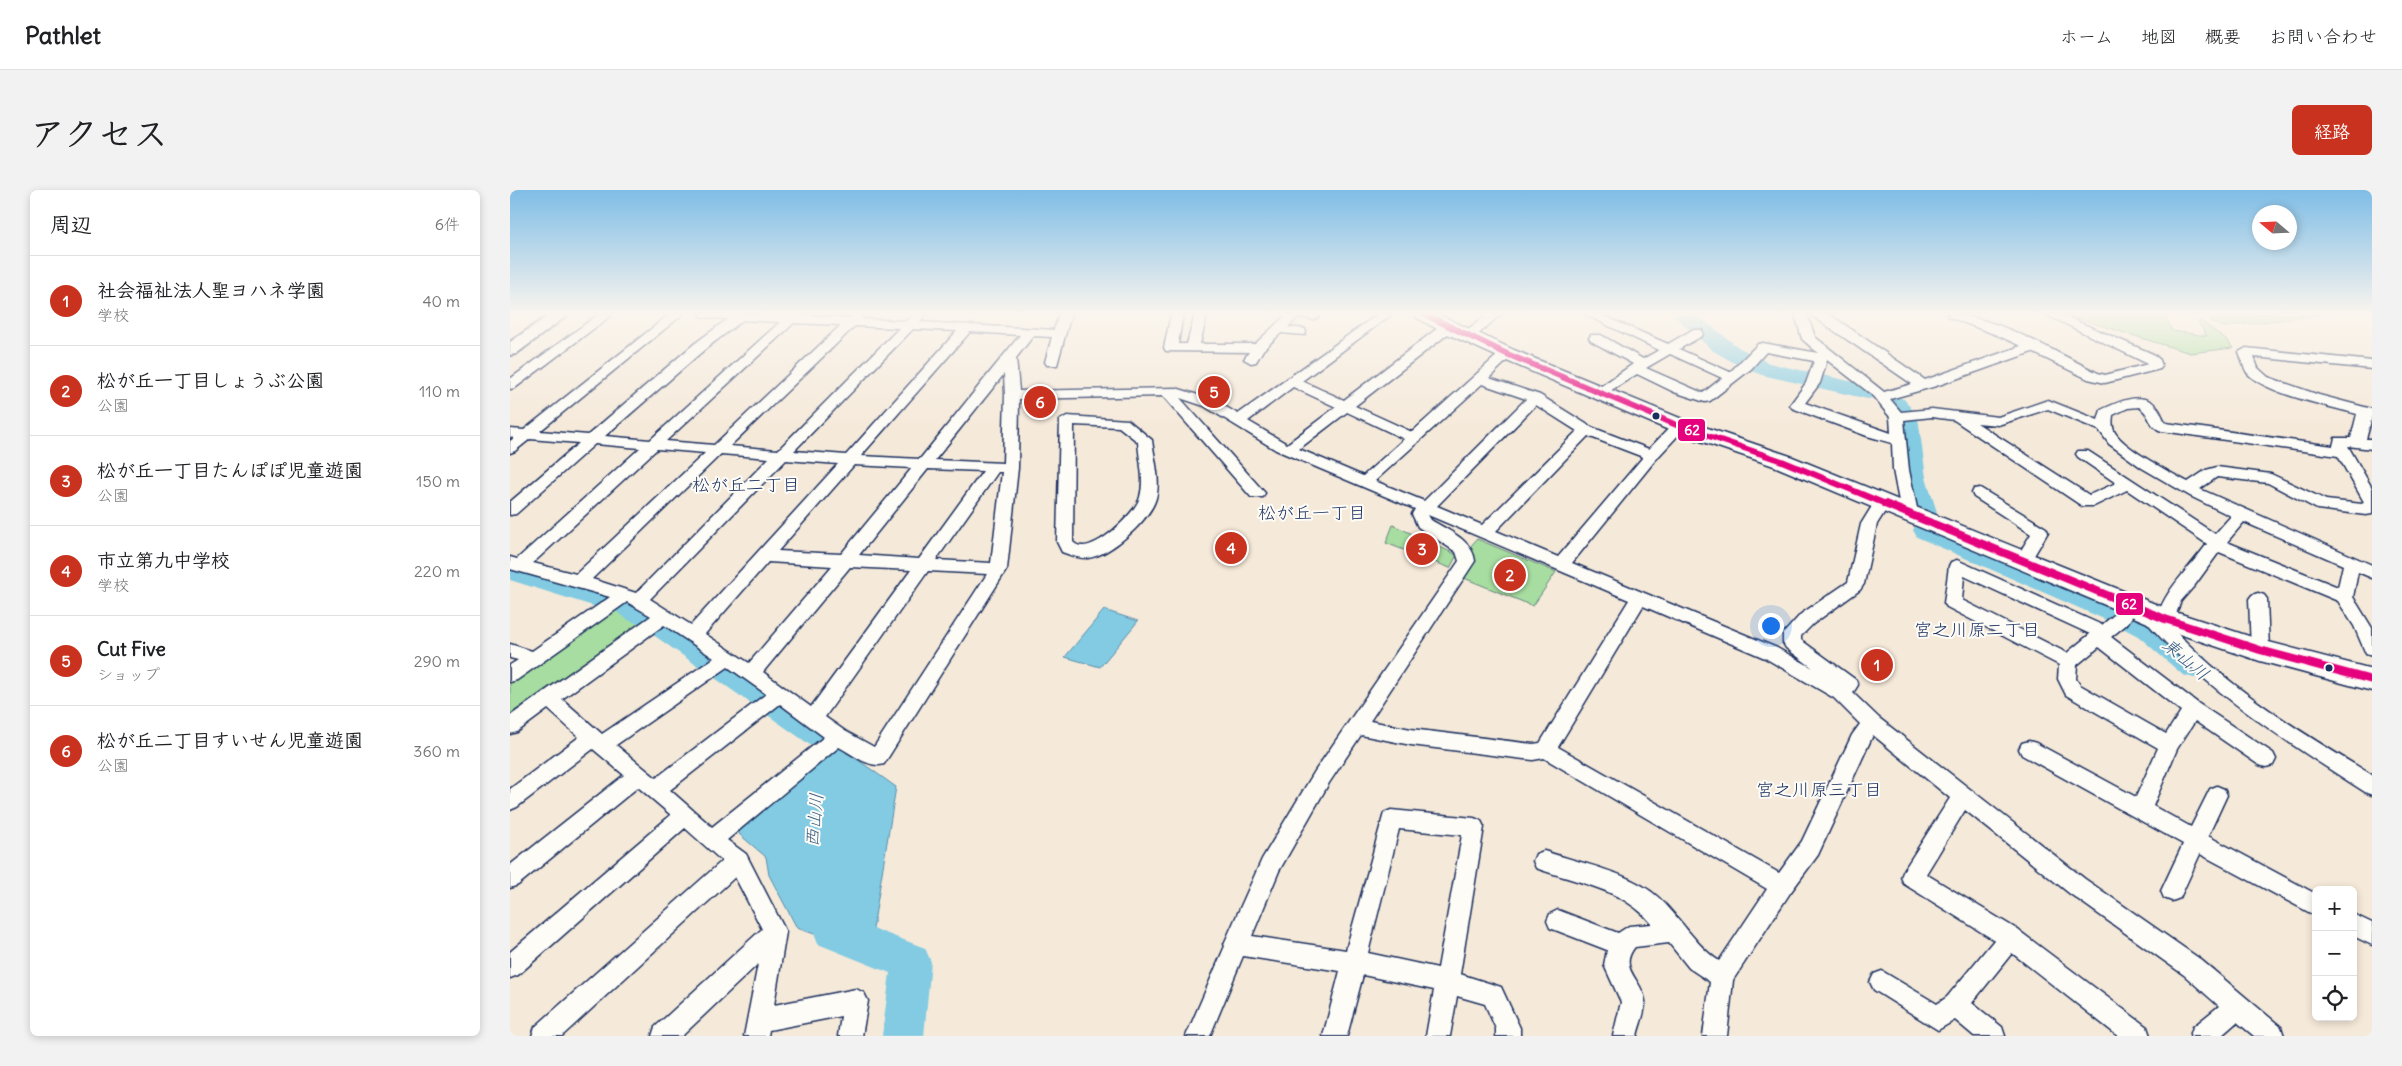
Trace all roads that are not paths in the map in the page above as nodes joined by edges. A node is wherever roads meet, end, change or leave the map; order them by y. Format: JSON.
{"nodes":[{"id":1,"x":553,"y":353,"type":"edge"},
{"id":2,"x":629,"y":353,"type":"edge"},
{"id":3,"x":692,"y":353,"type":"edge"},
{"id":4,"x":756,"y":353,"type":"edge"},
{"id":5,"x":818,"y":353,"type":"edge"},
{"id":6,"x":881,"y":353,"type":"edge"},
{"id":7,"x":944,"y":353,"type":"edge"},
{"id":8,"x":1011,"y":353,"type":"edge"},
{"id":9,"x":1054,"y":353,"type":"edge"},
{"id":10,"x":1332,"y":353,"type":"edge"},
{"id":11,"x":1426,"y":353,"type":"edge"},
{"id":12,"x":1620,"y":353,"type":"edge"},
{"id":13,"x":1661,"y":353,"type":"edge"},
{"id":14,"x":1675,"y":353,"type":"edge"},
{"id":15,"x":1759,"y":353,"type":"edge"},
{"id":16,"x":1809,"y":353,"type":"edge"},
{"id":17,"x":1822,"y":353,"type":"edge"},
{"id":18,"x":1877,"y":353,"type":"edge"},
{"id":19,"x":2014,"y":353,"type":"edge"},
{"id":20,"x":2047,"y":353,"type":"edge"},
{"id":21,"x":2140,"y":353,"type":"edge"},
{"id":22,"x":2246,"y":353,"type":"edge"},
{"id":23,"x":2260,"y":353,"type":"edge"},
{"id":24,"x":1507,"y":354,"type":"joint"},
{"id":25,"x":1009,"y":356,"type":"junction"},
{"id":26,"x":1824,"y":356,"type":"junction"},
{"id":27,"x":1052,"y":362,"type":"dead end"},
{"id":28,"x":2372,"y":365,"type":"edge"},
{"id":29,"x":1639,"y":366,"type":"junction"},
{"id":30,"x":1731,"y":377,"type":"junction"},
{"id":31,"x":1480,"y":379,"type":"junction"},
{"id":32,"x":1293,"y":382,"type":"junction"},
{"id":33,"x":510,"y":385,"type":"edge"},
{"id":34,"x":1922,"y":386,"type":"junction"},
{"id":35,"x":1166,"y":391,"type":"junction"},
{"id":36,"x":1602,"y":392,"type":"junction"},
{"id":37,"x":1065,"y":393,"type":"junction"},
{"id":38,"x":1012,"y":395,"type":"junction"},
{"id":39,"x":1882,"y":397,"type":"junction"},
{"id":40,"x":1535,"y":398,"type":"junction"},
{"id":41,"x":1346,"y":407,"type":"junction"},
{"id":42,"x":2369,"y":412,"type":"edge"},
{"id":43,"x":1902,"y":416,"type":"junction"},
{"id":44,"x":1960,"y":416,"type":"junction"},
{"id":45,"x":1067,"y":420,"type":"junction"},
{"id":46,"x":1238,"y":421,"type":"junction"},
{"id":47,"x":1679,"y":426,"type":"junction"},
{"id":48,"x":2106,"y":427,"type":"junction"},
{"id":49,"x":1586,"y":430,"type":"junction"},
{"id":50,"x":510,"y":433,"type":"edge"},
{"id":51,"x":528,"y":434,"type":"junction"},
{"id":52,"x":1414,"y":438,"type":"junction"},
{"id":53,"x":593,"y":440,"type":"junction"},
{"id":54,"x":1899,"y":440,"type":"junction"},
{"id":55,"x":2365,"y":442,"type":"edge"},
{"id":56,"x":651,"y":445,"type":"junction"},
{"id":57,"x":510,"y":448,"type":"edge"},
{"id":58,"x":716,"y":450,"type":"junction"},
{"id":59,"x":1289,"y":450,"type":"junction"},
{"id":60,"x":2343,"y":452,"type":"junction"},
{"id":61,"x":783,"y":454,"type":"junction"},
{"id":62,"x":2083,"y":454,"type":"dead end"},
{"id":63,"x":1652,"y":455,"type":"junction"},
{"id":64,"x":849,"y":460,"type":"junction"},
{"id":65,"x":923,"y":463,"type":"junction"},
{"id":66,"x":1002,"y":468,"type":"junction"},
{"id":67,"x":1365,"y":482,"type":"junction"},
{"id":68,"x":2127,"y":484,"type":"junction"},
{"id":69,"x":2189,"y":489,"type":"junction"},
{"id":70,"x":1257,"y":493,"type":"dead end"},
{"id":71,"x":1980,"y":493,"type":"dead end"},
{"id":72,"x":1883,"y":502,"type":"junction"},
{"id":73,"x":2372,"y":503,"type":"edge"},
{"id":74,"x":1424,"y":509,"type":"junction"},
{"id":75,"x":510,"y":510,"type":"edge"},
{"id":76,"x":1908,"y":513,"type":"junction"},
{"id":77,"x":2242,"y":514,"type":"junction"},
{"id":78,"x":1485,"y":532,"type":"junction"},
{"id":79,"x":2217,"y":543,"type":"junction"},
{"id":80,"x":764,"y":556,"type":"junction"},
{"id":81,"x":847,"y":559,"type":"junction"},
{"id":82,"x":2023,"y":560,"type":"junction"},
{"id":83,"x":2352,"y":561,"type":"junction"},
{"id":84,"x":925,"y":564,"type":"junction"},
{"id":85,"x":1562,"y":564,"type":"junction"},
{"id":86,"x":515,"y":565,"type":"edge"},
{"id":87,"x":999,"y":569,"type":"junction"},
{"id":88,"x":2372,"y":572,"type":"edge"},
{"id":89,"x":579,"y":581,"type":"junction"},
{"id":90,"x":632,"y":598,"type":"junction"},
{"id":91,"x":1639,"y":598,"type":"junction"},
{"id":92,"x":2258,"y":598,"type":"dead end"},
{"id":93,"x":2344,"y":598,"type":"junction"},
{"id":94,"x":2138,"y":614,"type":"junction"},
{"id":95,"x":662,"y":617,"type":"junction"},
{"id":96,"x":2367,"y":627,"type":"edge"},
{"id":97,"x":693,"y":635,"type":"junction"},
{"id":98,"x":2101,"y":635,"type":"junction"},
{"id":99,"x":2372,"y":649,"type":"edge"},
{"id":100,"x":2260,"y":650,"type":"junction"},
{"id":101,"x":510,"y":651,"type":"edge"},
{"id":102,"x":534,"y":658,"type":"junction"},
{"id":103,"x":728,"y":658,"type":"junction"},
{"id":104,"x":2068,"y":662,"type":"junction"},
{"id":105,"x":751,"y":673,"type":"junction"},
{"id":106,"x":510,"y":675,"type":"edge"},
{"id":107,"x":2372,"y":680,"type":"edge"},
{"id":108,"x":1841,"y":693,"type":"junction"},
{"id":109,"x":780,"y":694,"type":"junction"},
{"id":110,"x":549,"y":698,"type":"junction"},
{"id":111,"x":2192,"y":709,"type":"junction"},
{"id":112,"x":814,"y":718,"type":"junction"},
{"id":113,"x":1872,"y":723,"type":"junction"},
{"id":114,"x":510,"y":726,"type":"edge"},
{"id":115,"x":1355,"y":726,"type":"junction"},
{"id":116,"x":838,"y":737,"type":"junction"},
{"id":117,"x":597,"y":742,"type":"junction"},
{"id":118,"x":2169,"y":745,"type":"junction"},
{"id":119,"x":2029,"y":749,"type":"dead end"},
{"id":120,"x":1546,"y":750,"type":"junction"},
{"id":121,"x":2266,"y":759,"type":"dead end"},
{"id":122,"x":638,"y":776,"type":"junction"},
{"id":123,"x":2372,"y":786,"type":"edge"},
{"id":124,"x":656,"y":790,"type":"junction"},
{"id":125,"x":2217,"y":795,"type":"dead end"},
{"id":126,"x":1962,"y":796,"type":"junction"},
{"id":127,"x":510,"y":801,"type":"edge"},
{"id":128,"x":2140,"y":809,"type":"junction"},
{"id":129,"x":686,"y":815,"type":"junction"},
{"id":130,"x":711,"y":840,"type":"junction"},
{"id":131,"x":2194,"y":841,"type":"junction"},
{"id":132,"x":738,"y":861,"type":"junction"},
{"id":133,"x":1544,"y":861,"type":"dead end"},
{"id":134,"x":510,"y":878,"type":"edge"},
{"id":135,"x":1782,"y":886,"type":"junction"},
{"id":136,"x":2172,"y":891,"type":"dead end"},
{"id":137,"x":2312,"y":904,"type":"edge"},
{"id":138,"x":1558,"y":921,"type":"dead end"},
{"id":139,"x":2357,"y":927,"type":"edge"},
{"id":140,"x":775,"y":932,"type":"junction"},
{"id":141,"x":1673,"y":932,"type":"junction"},
{"id":142,"x":2372,"y":934,"type":"edge"},
{"id":143,"x":2010,"y":938,"type":"junction"},
{"id":144,"x":1235,"y":944,"type":"junction"},
{"id":145,"x":1622,"y":945,"type":"junction"},
{"id":146,"x":1354,"y":962,"type":"junction"},
{"id":147,"x":510,"y":967,"type":"edge"},
{"id":148,"x":1722,"y":977,"type":"junction"},
{"id":149,"x":1448,"y":980,"type":"junction"},
{"id":150,"x":1882,"y":982,"type":"dead end"},
{"id":151,"x":1954,"y":1006,"type":"junction"},
{"id":152,"x":2237,"y":1006,"type":"junction"},
{"id":153,"x":758,"y":1028,"type":"edge"},
{"id":154,"x":544,"y":1036,"type":"edge"},
{"id":155,"x":664,"y":1036,"type":"edge"},
{"id":156,"x":850,"y":1036,"type":"edge"},
{"id":157,"x":1198,"y":1036,"type":"edge"},
{"id":158,"x":1335,"y":1036,"type":"edge"},
{"id":159,"x":1438,"y":1036,"type":"edge"},
{"id":160,"x":1508,"y":1036,"type":"edge"},
{"id":161,"x":1625,"y":1036,"type":"edge"},
{"id":162,"x":1715,"y":1036,"type":"edge"},
{"id":163,"x":1993,"y":1036,"type":"edge"},
{"id":164,"x":2138,"y":1036,"type":"edge"},
{"id":165,"x":2202,"y":1036,"type":"edge"},
{"id":166,"x":2272,"y":1036,"type":"edge"}],
"edges":[{"from":1,"to":33,"type":"street"},
{"from":2,"to":51,"type":"street"},
{"from":3,"to":53,"type":"street"},
{"from":4,"to":56,"type":"street"},
{"from":5,"to":58,"type":"street"},
{"from":6,"to":61,"type":"street"},
{"from":7,"to":64,"type":"street"},
{"from":8,"to":25,"type":"street"},
{"from":9,"to":27,"type":"street"},
{"from":10,"to":32,"type":"street"},
{"from":11,"to":41,"type":"street"},
{"from":12,"to":29,"type":"street"},
{"from":13,"to":29,"type":"street"},
{"from":14,"to":30,"type":"street"},
{"from":15,"to":30,"type":"street"},
{"from":16,"to":26,"type":"street"},
{"from":17,"to":26,"type":"street"},
{"from":18,"to":34,"type":"street"},
{"from":19,"to":34,"type":"street"},
{"from":20,"to":21,"type":"street"},
{"from":22,"to":42,"type":"street"},
{"from":23,"to":28,"type":"street"},
{"from":24,"to":31,"type":"street"},
{"from":24,"to":36,"type":"main road"},
{"from":25,"to":38,"type":"street"},
{"from":25,"to":65,"type":"street"},
{"from":26,"to":39,"type":"street"},
{"from":26,"to":54,"type":"street"},
{"from":29,"to":30,"type":"street"},
{"from":29,"to":36,"type":"street"},
{"from":31,"to":40,"type":"street"},
{"from":31,"to":52,"type":"street"},
{"from":32,"to":41,"type":"street"},
{"from":32,"to":46,"type":"street"},
{"from":34,"to":39,"type":"street"},
{"from":35,"to":37,"type":"street"},
{"from":35,"to":46,"type":"street"},
{"from":35,"to":70,"type":"street"},
{"from":36,"to":47,"type":"main road"},
{"from":37,"to":38,"type":"street"},
{"from":37,"to":45,"type":"street"},
{"from":38,"to":66,"type":"street"},
{"from":39,"to":43,"type":"street"},
{"from":40,"to":49,"type":"street"},
{"from":40,"to":74,"type":"street"},
{"from":41,"to":52,"type":"street"},
{"from":41,"to":59,"type":"street"},
{"from":42,"to":55,"type":"street"},
{"from":43,"to":44,"type":"street"},
{"from":43,"to":54,"type":"street"},
{"from":44,"to":48,"type":"street"},
{"from":44,"to":68,"type":"street"},
{"from":45,"to":45,"type":"street"},
{"from":46,"to":59,"type":"street"},
{"from":47,"to":63,"type":"street"},
{"from":47,"to":72,"type":"main road"},
{"from":48,"to":60,"type":"street"},
{"from":48,"to":69,"type":"street"},
{"from":49,"to":63,"type":"street"},
{"from":49,"to":78,"type":"street"},
{"from":50,"to":51,"type":"street"},
{"from":51,"to":53,"type":"street"},
{"from":51,"to":57,"type":"street"},
{"from":52,"to":67,"type":"street"},
{"from":53,"to":56,"type":"street"},
{"from":53,"to":75,"type":"street"},
{"from":54,"to":76,"type":"street"},
{"from":55,"to":60,"type":"street"},
{"from":56,"to":58,"type":"street"},
{"from":56,"to":86,"type":"street"},
{"from":58,"to":61,"type":"street"},
{"from":58,"to":89,"type":"street"},
{"from":59,"to":67,"type":"street"},
{"from":60,"to":73,"type":"street"},
{"from":61,"to":64,"type":"street"},
{"from":61,"to":90,"type":"street"},
{"from":62,"to":68,"type":"street"},
{"from":63,"to":85,"type":"street"},
{"from":64,"to":65,"type":"street"},
{"from":64,"to":80,"type":"street"},
{"from":65,"to":66,"type":"street"},
{"from":65,"to":81,"type":"street"},
{"from":66,"to":84,"type":"street"},
{"from":66,"to":87,"type":"street"},
{"from":67,"to":74,"type":"street"},
{"from":68,"to":79,"type":"street"},
{"from":69,"to":73,"type":"street"},
{"from":69,"to":77,"type":"street"},
{"from":71,"to":82,"type":"street"},
{"from":72,"to":76,"type":"main road"},
{"from":72,"to":108,"type":"street"},
{"from":74,"to":78,"type":"street"},
{"from":74,"to":115,"type":"street"},
{"from":76,"to":82,"type":"main road"},
{"from":77,"to":79,"type":"street"},
{"from":77,"to":83,"type":"street"},
{"from":78,"to":85,"type":"street"},
{"from":79,"to":93,"type":"street"},
{"from":79,"to":94,"type":"street"},
{"from":80,"to":81,"type":"street"},
{"from":80,"to":97,"type":"street"},
{"from":81,"to":84,"type":"street"},
{"from":81,"to":105,"type":"street"},
{"from":82,"to":94,"type":"main road"},
{"from":83,"to":88,"type":"street"},
{"from":83,"to":93,"type":"street"},
{"from":84,"to":87,"type":"street"},
{"from":84,"to":112,"type":"street"},
{"from":85,"to":91,"type":"street"},
{"from":86,"to":89,"type":"street"},
{"from":87,"to":116,"type":"street"},
{"from":89,"to":90,"type":"street"},
{"from":90,"to":95,"type":"street"},
{"from":90,"to":102,"type":"street"},
{"from":91,"to":108,"type":"street"},
{"from":91,"to":120,"type":"street"},
{"from":92,"to":100,"type":"street"},
{"from":93,"to":96,"type":"street"},
{"from":94,"to":98,"type":"street"},
{"from":94,"to":100,"type":"main road"},
{"from":94,"to":123,"type":"street"},
{"from":95,"to":97,"type":"street"},
{"from":95,"to":110,"type":"street"},
{"from":96,"to":99,"type":"street"},
{"from":97,"to":103,"type":"street"},
{"from":98,"to":104,"type":"street"},
{"from":98,"to":104,"type":"street"},
{"from":98,"to":111,"type":"street"},
{"from":100,"to":107,"type":"main road"},
{"from":101,"to":102,"type":"street"},
{"from":102,"to":106,"type":"street"},
{"from":103,"to":105,"type":"street"},
{"from":103,"to":117,"type":"street"},
{"from":104,"to":118,"type":"street"},
{"from":105,"to":109,"type":"street"},
{"from":108,"to":113,"type":"street"},
{"from":109,"to":112,"type":"street"},
{"from":109,"to":124,"type":"street"},
{"from":110,"to":114,"type":"street"},
{"from":110,"to":117,"type":"street"},
{"from":111,"to":118,"type":"street"},
{"from":111,"to":121,"type":"street"},
{"from":112,"to":116,"type":"street"},
{"from":113,"to":126,"type":"street"},
{"from":113,"to":135,"type":"street"},
{"from":115,"to":120,"type":"street"},
{"from":115,"to":144,"type":"street"},
{"from":116,"to":130,"type":"street"},
{"from":117,"to":122,"type":"street"},
{"from":117,"to":127,"type":"street"},
{"from":118,"to":128,"type":"street"},
{"from":119,"to":128,"type":"street"},
{"from":120,"to":135,"type":"street"},
{"from":122,"to":124,"type":"street"},
{"from":122,"to":134,"type":"street"},
{"from":124,"to":129,"type":"street"},
{"from":125,"to":131,"type":"street"},
{"from":126,"to":143,"type":"street"},
{"from":126,"to":152,"type":"street"},
{"from":128,"to":131,"type":"street"},
{"from":129,"to":130,"type":"street"},
{"from":129,"to":147,"type":"street"},
{"from":130,"to":132,"type":"street"},
{"from":131,"to":136,"type":"street"},
{"from":131,"to":137,"type":"street"},
{"from":132,"to":140,"type":"street"},
{"from":132,"to":154,"type":"street"},
{"from":133,"to":141,"type":"street"},
{"from":135,"to":148,"type":"street"},
{"from":138,"to":145,"type":"street"},
{"from":139,"to":142,"type":"street"},
{"from":140,"to":153,"type":"street"},
{"from":140,"to":155,"type":"street"},
{"from":141,"to":145,"type":"street"},
{"from":141,"to":148,"type":"street"},
{"from":143,"to":151,"type":"street"},
{"from":143,"to":164,"type":"street"},
{"from":144,"to":146,"type":"street"},
{"from":144,"to":157,"type":"street"},
{"from":145,"to":161,"type":"street"},
{"from":146,"to":149,"type":"street"},
{"from":146,"to":149,"type":"street"},
{"from":146,"to":158,"type":"street"},
{"from":148,"to":162,"type":"street"},
{"from":149,"to":159,"type":"street"},
{"from":149,"to":160,"type":"street"},
{"from":150,"to":151,"type":"street"},
{"from":151,"to":163,"type":"street"},
{"from":152,"to":165,"type":"street"},
{"from":152,"to":166,"type":"street"},
{"from":153,"to":156,"type":"street"}]}
